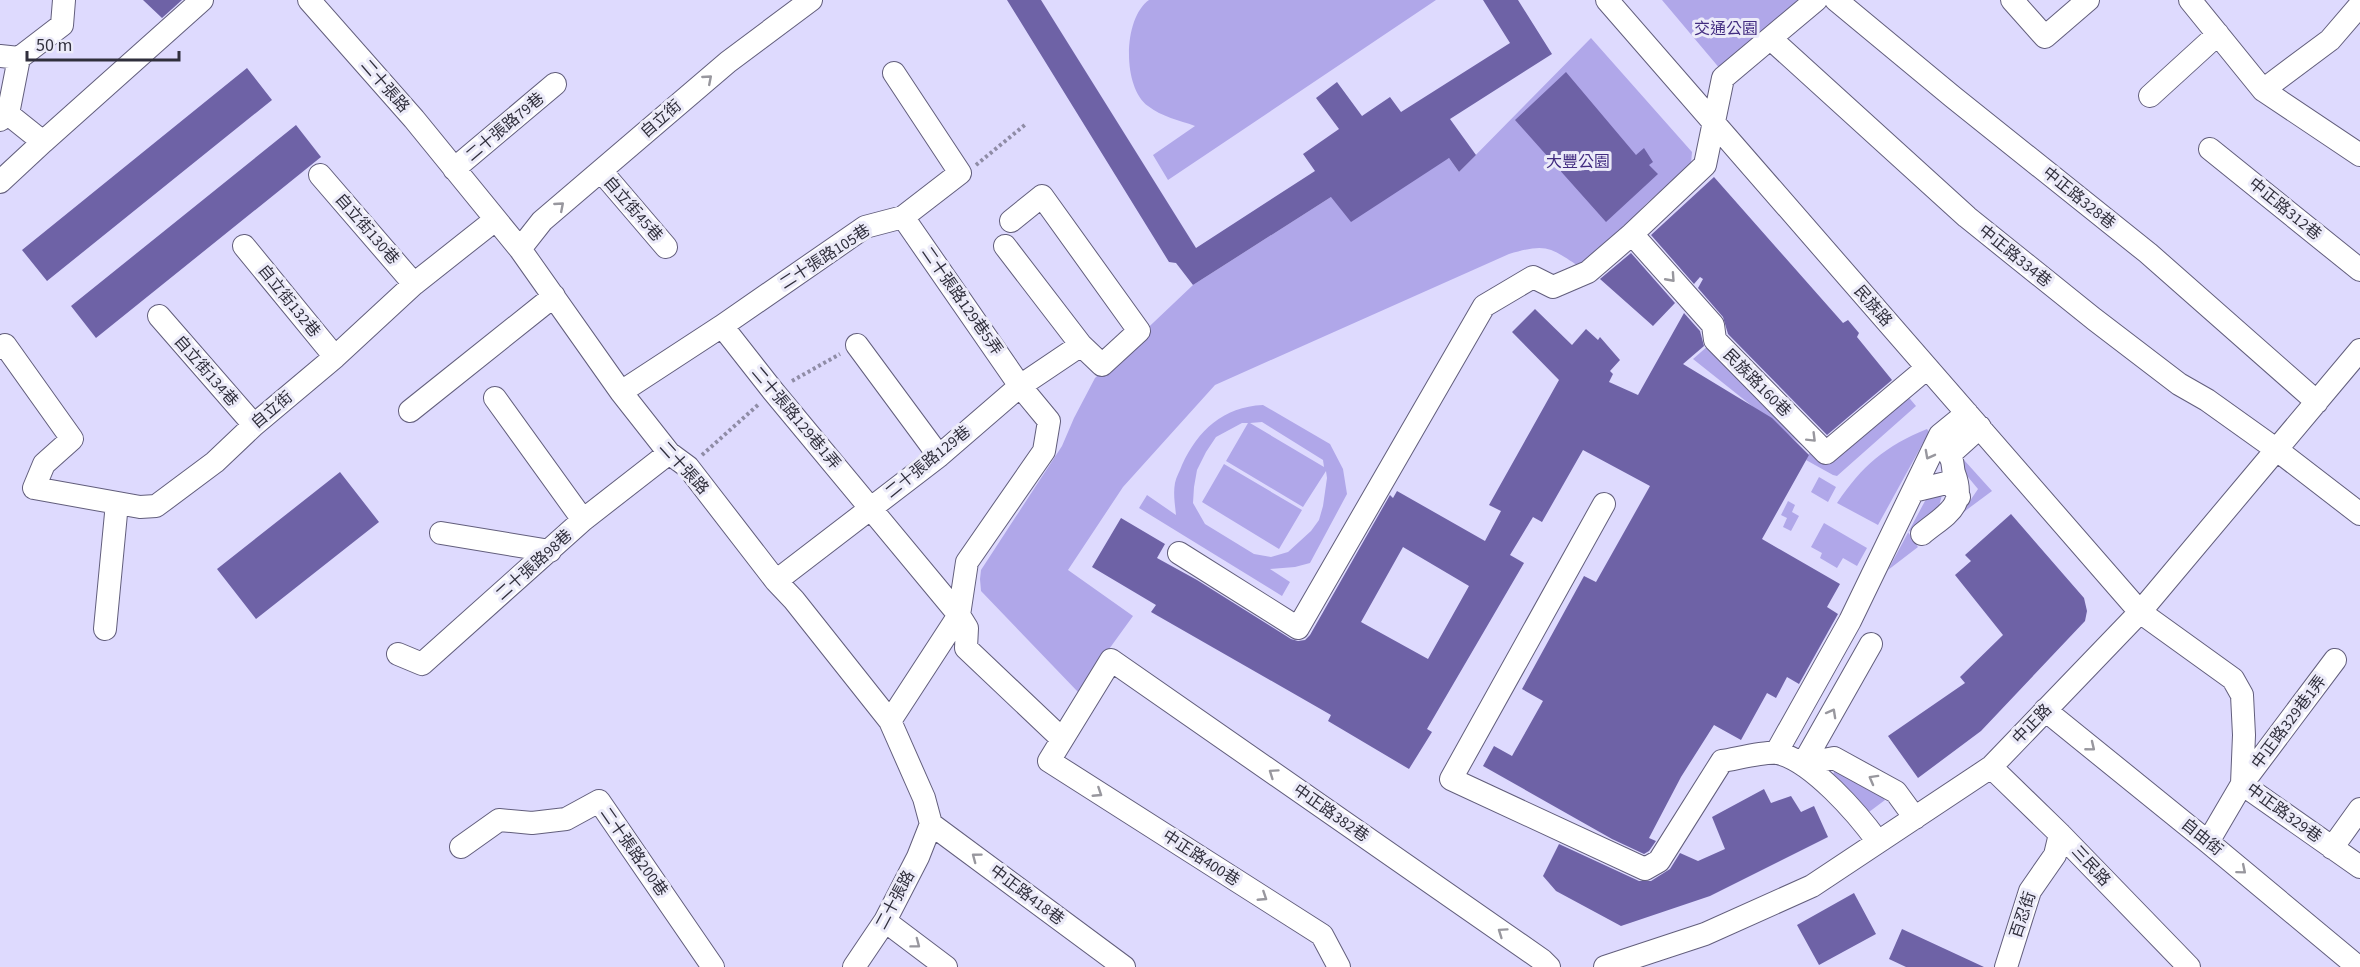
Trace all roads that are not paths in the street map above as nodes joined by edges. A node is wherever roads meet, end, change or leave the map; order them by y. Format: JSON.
{"nodes":[{"id":1,"x":64,"y":0,"type":"edge"},
{"id":2,"x":202,"y":0,"type":"edge"},
{"id":3,"x":309,"y":0,"type":"edge"},
{"id":4,"x":811,"y":0,"type":"edge"},
{"id":5,"x":1607,"y":0,"type":"edge"},
{"id":6,"x":1816,"y":0,"type":"edge"},
{"id":7,"x":1836,"y":0,"type":"edge"},
{"id":8,"x":2012,"y":0,"type":"edge"},
{"id":9,"x":2088,"y":0,"type":"edge"},
{"id":10,"x":2190,"y":0,"type":"edge"},
{"id":11,"x":2360,"y":5,"type":"edge"},
{"id":12,"x":2218,"y":34,"type":"junction"},
{"id":13,"x":1771,"y":39,"type":"junction"},
{"id":14,"x":10,"y":57,"type":"edge"},
{"id":15,"x":894,"y":73,"type":"dead end"},
{"id":16,"x":555,"y":84,"type":"dead end"},
{"id":17,"x":2263,"y":90,"type":"junction"},
{"id":18,"x":2150,"y":96,"type":"dead end"},
{"id":19,"x":4,"y":117,"type":"edge"},
{"id":20,"x":1714,"y":124,"type":"junction"},
{"id":21,"x":43,"y":141,"type":"junction"},
{"id":22,"x":2210,"y":149,"type":"dead end"},
{"id":23,"x":2360,"y":155,"type":"edge"},
{"id":24,"x":454,"y":169,"type":"junction"},
{"id":25,"x":600,"y":171,"type":"junction"},
{"id":26,"x":320,"y":175,"type":"dead end"},
{"id":27,"x":0,"y":182,"type":"edge"},
{"id":28,"x":903,"y":217,"type":"junction"},
{"id":29,"x":495,"y":220,"type":"junction"},
{"id":30,"x":1011,"y":221,"type":"dead end"},
{"id":31,"x":1632,"y":234,"type":"junction"},
{"id":32,"x":244,"y":246,"type":"dead end"},
{"id":33,"x":1005,"y":246,"type":"dead end"},
{"id":34,"x":666,"y":247,"type":"dead end"},
{"id":35,"x":520,"y":249,"type":"junction"},
{"id":36,"x":2360,"y":270,"type":"edge"},
{"id":37,"x":414,"y":284,"type":"junction"},
{"id":38,"x":554,"y":296,"type":"junction"},
{"id":39,"x":159,"y":316,"type":"dead end"},
{"id":40,"x":722,"y":326,"type":"junction"},
{"id":41,"x":2,"y":342,"type":"edge"},
{"id":42,"x":857,"y":345,"type":"dead end"},
{"id":43,"x":1081,"y":345,"type":"junction"},
{"id":44,"x":2360,"y":350,"type":"edge"},
{"id":45,"x":335,"y":357,"type":"junction"},
{"id":46,"x":1928,"y":368,"type":"junction"},
{"id":47,"x":1020,"y":386,"type":"junction"},
{"id":48,"x":621,"y":392,"type":"junction"},
{"id":49,"x":495,"y":399,"type":"dead end"},
{"id":50,"x":2317,"y":402,"type":"junction"},
{"id":51,"x":410,"y":411,"type":"dead end"},
{"id":52,"x":1973,"y":420,"type":"junction"},
{"id":53,"x":254,"y":425,"type":"junction"},
{"id":54,"x":2277,"y":450,"type":"junction"},
{"id":55,"x":669,"y":453,"type":"junction"},
{"id":56,"x":939,"y":456,"type":"junction"},
{"id":57,"x":1912,"y":491,"type":"junction"},
{"id":58,"x":1959,"y":497,"type":"junction"},
{"id":59,"x":117,"y":503,"type":"junction"},
{"id":60,"x":1604,"y":504,"type":"dead end"},
{"id":61,"x":871,"y":508,"type":"junction"},
{"id":62,"x":2360,"y":514,"type":"edge"},
{"id":63,"x":583,"y":520,"type":"junction"},
{"id":64,"x":441,"y":533,"type":"dead end"},
{"id":65,"x":1922,"y":534,"type":"dead end"},
{"id":66,"x":550,"y":551,"type":"junction"},
{"id":67,"x":1179,"y":553,"type":"dead end"},
{"id":68,"x":776,"y":581,"type":"junction"},
{"id":69,"x":2140,"y":612,"type":"junction"},
{"id":70,"x":959,"y":615,"type":"junction"},
{"id":71,"x":105,"y":629,"type":"dead end"},
{"id":72,"x":1871,"y":644,"type":"dead end"},
{"id":73,"x":398,"y":654,"type":"dead end"},
{"id":74,"x":2335,"y":660,"type":"dead end"},
{"id":75,"x":2045,"y":710,"type":"junction"},
{"id":76,"x":890,"y":721,"type":"junction"},
{"id":77,"x":1062,"y":740,"type":"junction"},
{"id":78,"x":1776,"y":753,"type":"junction"},
{"id":79,"x":1803,"y":764,"type":"junction"},
{"id":80,"x":1991,"y":767,"type":"junction"},
{"id":81,"x":2242,"y":784,"type":"junction"},
{"id":82,"x":2360,"y":809,"type":"edge"},
{"id":83,"x":1916,"y":818,"type":"junction"},
{"id":84,"x":931,"y":824,"type":"junction"},
{"id":85,"x":2060,"y":834,"type":"junction"},
{"id":86,"x":1878,"y":842,"type":"junction"},
{"id":87,"x":2208,"y":842,"type":"junction"},
{"id":88,"x":461,"y":846,"type":"dead end"},
{"id":89,"x":2332,"y":848,"type":"junction"},
{"id":90,"x":2360,"y":867,"type":"edge"},
{"id":91,"x":885,"y":921,"type":"junction"},
{"id":92,"x":713,"y":967,"type":"edge"},
{"id":93,"x":854,"y":967,"type":"edge"},
{"id":94,"x":946,"y":967,"type":"edge"},
{"id":95,"x":1124,"y":967,"type":"edge"},
{"id":96,"x":1339,"y":967,"type":"edge"},
{"id":97,"x":1549,"y":967,"type":"edge"},
{"id":98,"x":1605,"y":967,"type":"edge"},
{"id":99,"x":2007,"y":967,"type":"edge"},
{"id":100,"x":2189,"y":967,"type":"edge"},
{"id":101,"x":2358,"y":967,"type":"edge"}],
"edges":[{"from":1,"to":14,"type":"street"},
{"from":2,"to":21,"type":"street"},
{"from":3,"to":24,"type":"street","name":"二十張路"},
{"from":25,"to":4,"type":"street","name":"自立街","one_way":true},
{"from":5,"to":20,"type":"street","name":"民族路"},
{"from":6,"to":13,"type":"street"},
{"from":7,"to":50,"type":"street","name":"中正路328巷"},
{"from":8,"to":9,"type":"street"},
{"from":10,"to":12,"type":"street"},
{"from":11,"to":17,"type":"street"},
{"from":12,"to":17,"type":"street"},
{"from":12,"to":18,"type":"street"},
{"from":13,"to":20,"type":"street"},
{"from":13,"to":54,"type":"street","name":"中正路334巷"},
{"from":14,"to":19,"type":"street"},
{"from":15,"to":28,"type":"street","name":"二十張路105巷"},
{"from":16,"to":24,"type":"street","name":"二十張路79巷"},
{"from":17,"to":23,"type":"street"},
{"from":19,"to":21,"type":"street"},
{"from":20,"to":31,"type":"street"},
{"from":20,"to":46,"type":"street","name":"民族路"},
{"from":21,"to":27,"type":"street"},
{"from":22,"to":36,"type":"street","name":"中正路312巷"},
{"from":24,"to":29,"type":"street","name":"二十張路"},
{"from":25,"to":34,"type":"street","name":"自立街45巷"},
{"from":35,"to":25,"type":"street","name":"自立街","one_way":true},
{"from":26,"to":37,"type":"street","name":"自立街130巷"},
{"from":28,"to":40,"type":"street","name":"二十張路105巷"},
{"from":28,"to":47,"type":"street","name":"二十張路129巷5弄"},
{"from":29,"to":35,"type":"street","name":"二十張路"},
{"from":29,"to":37,"type":"street","name":"自立街"},
{"from":30,"to":43,"type":"street"},
{"from":31,"to":46,"type":"street","name":"民族路160巷","one_way":true},
{"from":31,"to":67,"type":"street"},
{"from":32,"to":45,"type":"street","name":"自立街132巷"},
{"from":33,"to":43,"type":"street"},
{"from":35,"to":38,"type":"street","name":"二十張路"},
{"from":37,"to":45,"type":"street","name":"自立街"},
{"from":38,"to":48,"type":"street","name":"二十張路"},
{"from":38,"to":51,"type":"street"},
{"from":39,"to":53,"type":"street","name":"自立街134巷"},
{"from":40,"to":48,"type":"street","name":"二十張路105巷"},
{"from":40,"to":61,"type":"street","name":"二十張路129巷1弄"},
{"from":41,"to":59,"type":"street","name":"自立街"},
{"from":42,"to":56,"type":"street"},
{"from":43,"to":47,"type":"street","name":"二十張路129巷"},
{"from":44,"to":50,"type":"street","name":"中正路"},
{"from":45,"to":53,"type":"street","name":"自立街"},
{"from":46,"to":52,"type":"street","name":"民族路"},
{"from":47,"to":56,"type":"street","name":"二十張路129巷"},
{"from":47,"to":70,"type":"street","name":"二十張路129巷5弄"},
{"from":48,"to":55,"type":"street","name":"二十張路"},
{"from":49,"to":63,"type":"street"},
{"from":50,"to":54,"type":"street","name":"中正路"},
{"from":52,"to":57,"type":"street","one_way":true},
{"from":52,"to":58,"type":"street"},
{"from":52,"to":69,"type":"street","name":"民族路"},
{"from":53,"to":59,"type":"street","name":"自立街"},
{"from":54,"to":62,"type":"street","name":"中正路334巷"},
{"from":54,"to":69,"type":"street","name":"中正路"},
{"from":55,"to":63,"type":"street","name":"二十張路98巷"},
{"from":55,"to":68,"type":"street","name":"二十張路"},
{"from":56,"to":61,"type":"street","name":"二十張路129巷"},
{"from":57,"to":58,"type":"street"},
{"from":57,"to":78,"type":"street"},
{"from":58,"to":65,"type":"street"},
{"from":59,"to":71,"type":"street"},
{"from":60,"to":78,"type":"street"},
{"from":61,"to":68,"type":"street","name":"二十張路129巷"},
{"from":61,"to":70,"type":"street","name":"二十張路129巷1弄"},
{"from":63,"to":66,"type":"street","name":"二十張路98巷"},
{"from":64,"to":66,"type":"street"},
{"from":66,"to":73,"type":"street","name":"二十張路98巷"},
{"from":68,"to":76,"type":"street","name":"二十張路"},
{"from":69,"to":75,"type":"street","name":"中正路"},
{"from":69,"to":81,"type":"street","name":"中正路329巷"},
{"from":70,"to":76,"type":"street"},
{"from":70,"to":77,"type":"street"},
{"from":79,"to":72,"type":"street","one_way":true},
{"from":74,"to":81,"type":"street","name":"中正路329巷1弄"},
{"from":75,"to":80,"type":"street","name":"中正路"},
{"from":75,"to":87,"type":"street","name":"自由街","one_way":true},
{"from":76,"to":84,"type":"street","name":"二十張路"},
{"from":77,"to":96,"type":"street","name":"中正路400巷","one_way":true},
{"from":97,"to":77,"type":"street","name":"中正路382巷","one_way":true},
{"from":78,"to":79,"type":"street"},
{"from":83,"to":79,"type":"street","one_way":true},
{"from":79,"to":86,"type":"street"},
{"from":80,"to":83,"type":"street","name":"中正路"},
{"from":80,"to":85,"type":"street","name":"三民路"},
{"from":81,"to":87,"type":"street","name":"中正路329巷1弄"},
{"from":81,"to":89,"type":"street","name":"中正路329巷"},
{"from":82,"to":89,"type":"street"},
{"from":83,"to":86,"type":"street","name":"中正路"},
{"from":84,"to":91,"type":"street","name":"二十張路"},
{"from":95,"to":84,"type":"street","name":"中正路418巷","one_way":true},
{"from":85,"to":99,"type":"street","name":"百忍街"},
{"from":85,"to":100,"type":"street","name":"三民路"},
{"from":86,"to":98,"type":"street","name":"中正路"},
{"from":87,"to":101,"type":"street","name":"自由街","one_way":true},
{"from":88,"to":92,"type":"street","name":"二十張路200巷"},
{"from":89,"to":90,"type":"street","name":"中正路329巷"},
{"from":91,"to":93,"type":"street","name":"二十張路"},
{"from":91,"to":94,"type":"street","one_way":true}]}
